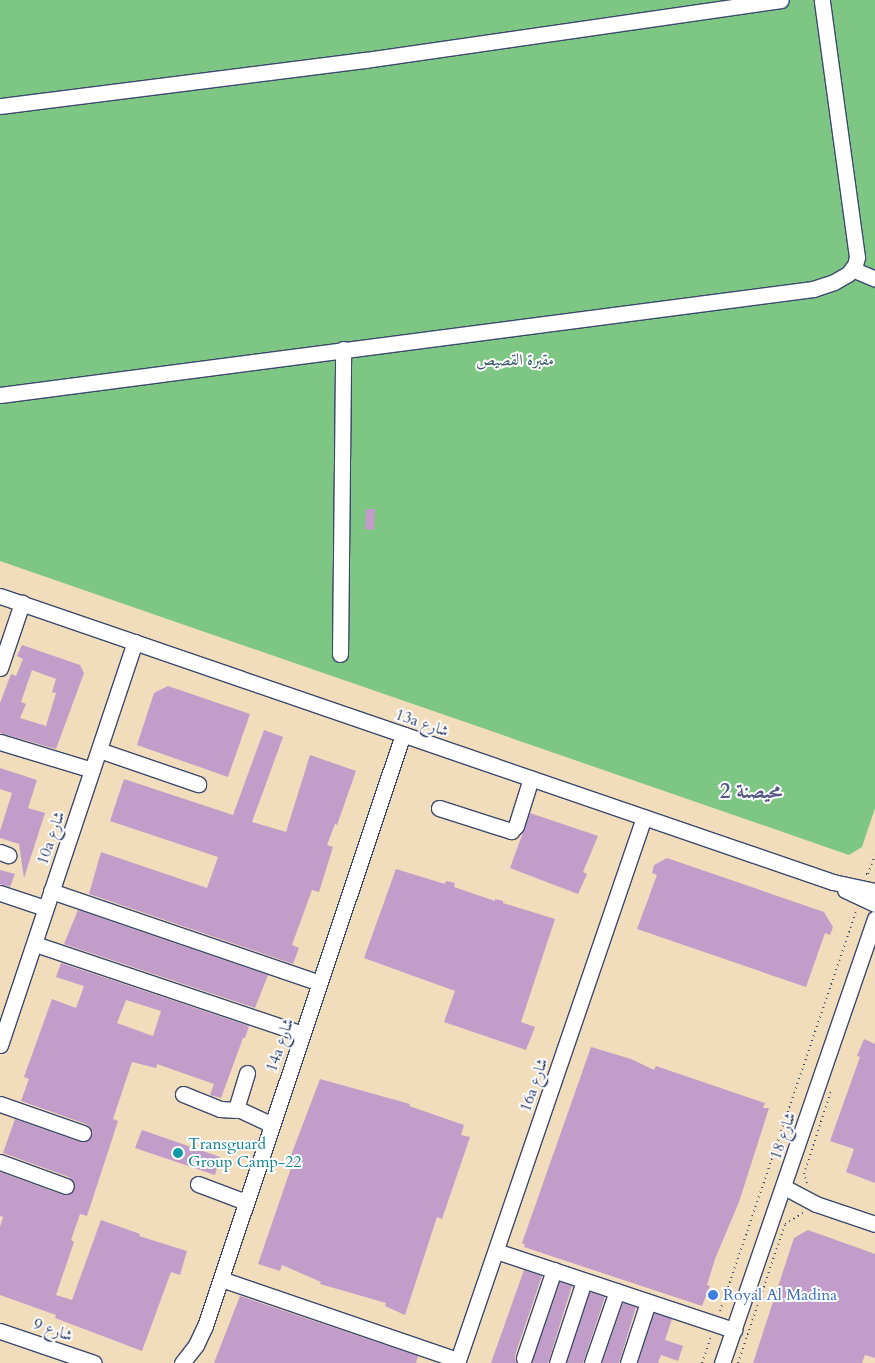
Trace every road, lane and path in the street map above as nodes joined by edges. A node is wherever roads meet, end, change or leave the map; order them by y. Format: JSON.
{"nodes":[{"id":1,"x":781,"y":0,"type":"edge"},
{"id":2,"x":822,"y":0,"type":"edge"},
{"id":3,"x":0,"y":106,"type":"edge"},
{"id":4,"x":852,"y":270,"type":"junction"},
{"id":5,"x":875,"y":279,"type":"edge"},
{"id":6,"x":343,"y":350,"type":"junction"},
{"id":7,"x":0,"y":395,"type":"edge"},
{"id":8,"x":0,"y":596,"type":"edge"},
{"id":9,"x":22,"y":603,"type":"junction"},
{"id":10,"x":135,"y":642,"type":"junction"},
{"id":11,"x":340,"y":654,"type":"dead end"},
{"id":12,"x":0,"y":668,"type":"edge"},
{"id":13,"x":403,"y":734,"type":"junction"},
{"id":14,"x":0,"y":742,"type":"edge"},
{"id":15,"x":99,"y":750,"type":"junction"},
{"id":16,"x":92,"y":770,"type":"junction"},
{"id":17,"x":531,"y":778,"type":"junction"},
{"id":18,"x":198,"y":784,"type":"dead end"},
{"id":19,"x":439,"y":808,"type":"dead end"},
{"id":20,"x":644,"y":817,"type":"junction"},
{"id":21,"x":875,"y":855,"type":"edge"},
{"id":22,"x":840,"y":883,"type":"junction"},
{"id":23,"x":51,"y":891,"type":"junction"},
{"id":24,"x":875,"y":891,"type":"edge"},
{"id":25,"x":0,"y":893,"type":"edge"},
{"id":26,"x":875,"y":904,"type":"edge"},
{"id":27,"x":857,"y":906,"type":"dead end"},
{"id":28,"x":45,"y":908,"type":"junction"},
{"id":29,"x":875,"y":919,"type":"edge"},
{"id":30,"x":35,"y":944,"type":"junction"},
{"id":31,"x":319,"y":983,"type":"junction"},
{"id":32,"x":302,"y":1034,"type":"junction"},
{"id":33,"x":0,"y":1045,"type":"edge"},
{"id":34,"x":247,"y":1073,"type":"dead end"},
{"id":35,"x":831,"y":1091,"type":"dead end"},
{"id":36,"x":183,"y":1094,"type":"dead end"},
{"id":37,"x":0,"y":1104,"type":"edge"},
{"id":38,"x":237,"y":1110,"type":"junction"},
{"id":39,"x":272,"y":1124,"type":"junction"},
{"id":40,"x":82,"y":1134,"type":"dead end"},
{"id":41,"x":0,"y":1162,"type":"edge"},
{"id":42,"x":198,"y":1184,"type":"dead end"},
{"id":43,"x":66,"y":1186,"type":"dead end"},
{"id":44,"x":782,"y":1192,"type":"junction"},
{"id":45,"x":246,"y":1202,"type":"junction"},
{"id":46,"x":816,"y":1204,"type":"junction"},
{"id":47,"x":875,"y":1224,"type":"edge"},
{"id":48,"x":496,"y":1251,"type":"junction"},
{"id":49,"x":554,"y":1270,"type":"junction"},
{"id":50,"x":221,"y":1279,"type":"junction"},
{"id":51,"x":584,"y":1281,"type":"junction"},
{"id":52,"x":617,"y":1291,"type":"junction"},
{"id":53,"x":648,"y":1302,"type":"junction"},
{"id":54,"x":715,"y":1324,"type":"junction"},
{"id":55,"x":734,"y":1330,"type":"junction"},
{"id":56,"x":0,"y":1331,"type":"edge"},
{"id":57,"x":524,"y":1358,"type":"dead end"},
{"id":58,"x":458,"y":1362,"type":"edge"},
{"id":59,"x":94,"y":1363,"type":"edge"},
{"id":60,"x":182,"y":1363,"type":"edge"},
{"id":61,"x":557,"y":1363,"type":"edge"},
{"id":62,"x":592,"y":1363,"type":"edge"},
{"id":63,"x":628,"y":1363,"type":"edge"},
{"id":64,"x":702,"y":1363,"type":"edge"},
{"id":65,"x":722,"y":1363,"type":"edge"},
{"id":66,"x":738,"y":1363,"type":"edge"}],
"edges":[{"from":1,"to":3,"type":"street"},
{"from":2,"to":4,"type":"street"},
{"from":4,"to":5,"type":"street"},
{"from":4,"to":6,"type":"street"},
{"from":6,"to":7,"type":"street"},
{"from":6,"to":11,"type":"street"},
{"from":8,"to":9,"type":"street","name":"13a شارع"},
{"from":9,"to":10,"type":"street","name":"13a شارع"},
{"from":9,"to":12,"type":"street"},
{"from":10,"to":13,"type":"street","name":"13a شارع"},
{"from":10,"to":15,"type":"street","name":"10a شارع"},
{"from":13,"to":17,"type":"street","name":"13a شارع"},
{"from":13,"to":31,"type":"street","name":"14a شارع"},
{"from":14,"to":16,"type":"street"},
{"from":15,"to":16,"type":"street","name":"10a شارع"},
{"from":15,"to":18,"type":"street"},
{"from":16,"to":23,"type":"street","name":"10a شارع"},
{"from":17,"to":19,"type":"street"},
{"from":17,"to":20,"type":"street","name":"13a شارع"},
{"from":20,"to":22,"type":"street","name":"13a شارع"},
{"from":20,"to":48,"type":"street","name":"16a شارع"},
{"from":21,"to":22,"type":"path"},
{"from":22,"to":24,"type":"street","name":"13a شارع"},
{"from":22,"to":26,"type":"street","name":"13a شارع"},
{"from":23,"to":28,"type":"street","name":"10a شارع"},
{"from":23,"to":31,"type":"street"},
{"from":25,"to":28,"type":"street"},
{"from":27,"to":54,"type":"path"},
{"from":28,"to":30,"type":"street","name":"10a شارع"},
{"from":29,"to":44,"type":"street","name":"شارع 18"},
{"from":30,"to":32,"type":"street"},
{"from":30,"to":33,"type":"street","name":"10a شارع"},
{"from":31,"to":32,"type":"street","name":"14a شارع"},
{"from":32,"to":39,"type":"street","name":"14a شارع"},
{"from":34,"to":38,"type":"street"},
{"from":35,"to":46,"type":"path"},
{"from":36,"to":38,"type":"street"},
{"from":37,"to":40,"type":"street"},
{"from":38,"to":39,"type":"street"},
{"from":39,"to":45,"type":"street","name":"14a شارع"},
{"from":41,"to":43,"type":"street"},
{"from":42,"to":45,"type":"street"},
{"from":44,"to":46,"type":"street"},
{"from":44,"to":55,"type":"street","name":"شارع 18"},
{"from":45,"to":50,"type":"street","name":"14a شارع"},
{"from":46,"to":47,"type":"street"},
{"from":46,"to":66,"type":"path"},
{"from":48,"to":49,"type":"street"},
{"from":48,"to":58,"type":"street","name":"16a شارع"},
{"from":49,"to":51,"type":"street"},
{"from":49,"to":57,"type":"street"},
{"from":50,"to":58,"type":"street"},
{"from":50,"to":60,"type":"street","name":"14a شارع"},
{"from":51,"to":52,"type":"street"},
{"from":51,"to":61,"type":"street"},
{"from":52,"to":53,"type":"street"},
{"from":52,"to":62,"type":"street"},
{"from":53,"to":54,"type":"street"},
{"from":53,"to":63,"type":"street"},
{"from":54,"to":55,"type":"street"},
{"from":54,"to":64,"type":"path"},
{"from":55,"to":65,"type":"street","name":"شارع 18"},
{"from":56,"to":59,"type":"street","name":"شارع 9"}]}
